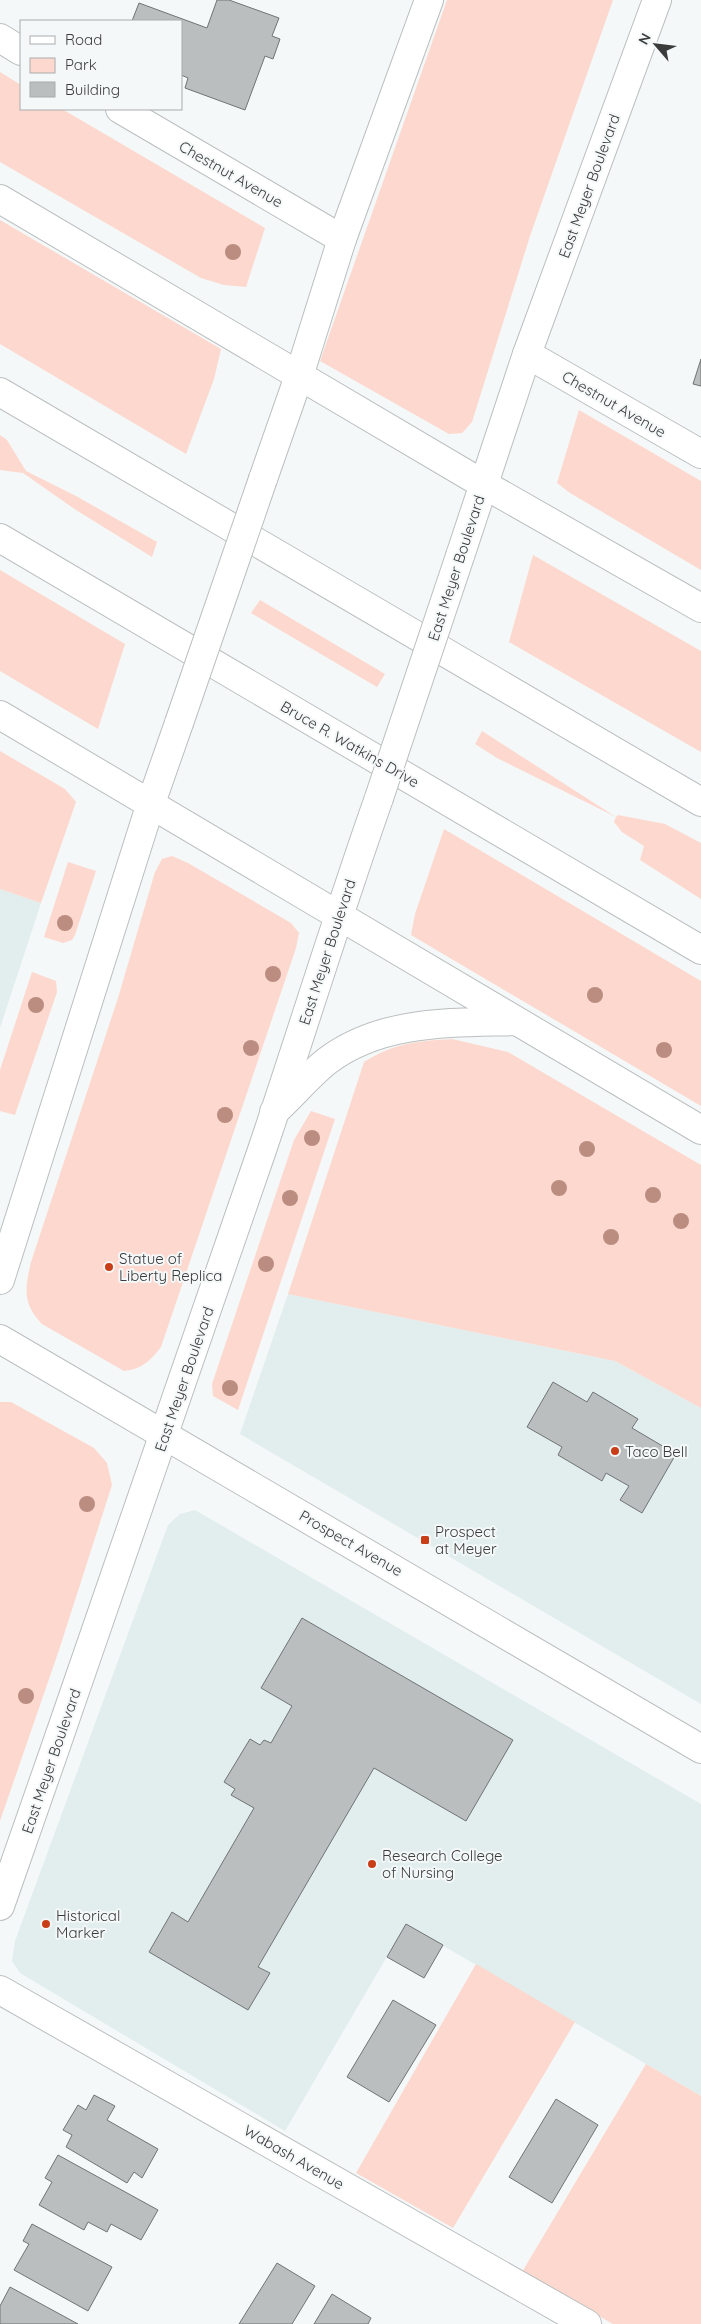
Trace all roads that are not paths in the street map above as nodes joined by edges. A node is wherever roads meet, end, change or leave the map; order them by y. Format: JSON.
{"nodes":[{"id":1,"x":430,"y":0,"type":"edge"},
{"id":2,"x":657,"y":0,"type":"edge"},
{"id":3,"x":0,"y":38,"type":"edge"},
{"id":4,"x":20,"y":50,"type":"edge"},
{"id":5,"x":122,"y":110,"type":"edge"},
{"id":6,"x":0,"y":199,"type":"edge"},
{"id":7,"x":342,"y":239,"type":"junction"},
{"id":8,"x":527,"y":354,"type":"junction"},
{"id":9,"x":299,"y":376,"type":"junction"},
{"id":10,"x":0,"y":392,"type":"edge"},
{"id":11,"x":701,"y":454,"type":"edge"},
{"id":12,"x":484,"y":484,"type":"junction"},
{"id":13,"x":0,"y":538,"type":"edge"},
{"id":14,"x":701,"y":608,"type":"edge"},
{"id":15,"x":0,"y":716,"type":"edge"},
{"id":16,"x":701,"y":802,"type":"edge"},
{"id":17,"x":151,"y":803,"type":"junction"},
{"id":18,"x":337,"y":917,"type":"junction"},
{"id":19,"x":701,"y":950,"type":"edge"},
{"id":20,"x":515,"y":1021,"type":"junction"},
{"id":21,"x":274,"y":1112,"type":"junction"},
{"id":22,"x":701,"y":1130,"type":"edge"},
{"id":23,"x":0,"y":1280,"type":"edge"},
{"id":24,"x":0,"y":1339,"type":"edge"},
{"id":25,"x":164,"y":1436,"type":"junction"},
{"id":26,"x":701,"y":1749,"type":"edge"},
{"id":27,"x":0,"y":1906,"type":"edge"},
{"id":28,"x":0,"y":1990,"type":"edge"},
{"id":29,"x":587,"y":2324,"type":"edge"}],
"edges":[{"from":1,"to":7,"type":"main road"},
{"from":2,"to":8,"type":"main road","name":"East Meyer Boulevard"},
{"from":3,"to":4,"type":"main road"},
{"from":5,"to":7,"type":"main road","name":"Chestnut Avenue"},
{"from":6,"to":9,"type":"main road"},
{"from":7,"to":9,"type":"main road"},
{"from":8,"to":11,"type":"main road","name":"Chestnut Avenue"},
{"from":8,"to":12,"type":"main road","name":"East Meyer Boulevard"},
{"from":9,"to":12,"type":"main road"},
{"from":9,"to":17,"type":"main road","bridge":true},
{"from":10,"to":16,"type":"main road"},
{"from":12,"to":14,"type":"main road"},
{"from":12,"to":18,"type":"main road","name":"East Meyer Boulevard","bridge":true},
{"from":13,"to":19,"type":"main road","name":"Bruce R. Watkins Drive"},
{"from":15,"to":17,"type":"main road"},
{"from":17,"to":18,"type":"main road"},
{"from":17,"to":23,"type":"main road"},
{"from":18,"to":20,"type":"main road"},
{"from":18,"to":21,"type":"main road","name":"East Meyer Boulevard"},
{"from":20,"to":21,"type":"main road"},
{"from":20,"to":22,"type":"main road"},
{"from":21,"to":25,"type":"main road","name":"East Meyer Boulevard"},
{"from":24,"to":25,"type":"main road","name":"Prospect Avenue"},
{"from":25,"to":26,"type":"main road","name":"Prospect Avenue"},
{"from":25,"to":27,"type":"main road","name":"East Meyer Boulevard"},
{"from":28,"to":29,"type":"main road","name":"Wabash Avenue"}]}
